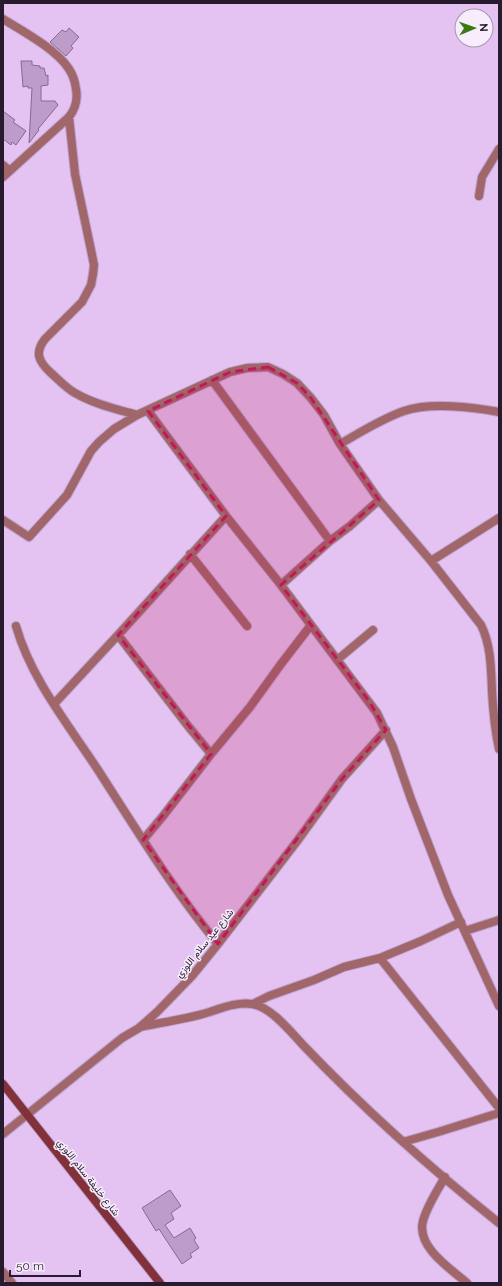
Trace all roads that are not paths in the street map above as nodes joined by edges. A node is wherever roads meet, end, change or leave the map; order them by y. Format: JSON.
{"nodes":[{"id":1,"x":3,"y":19,"type":"edge"},
{"id":2,"x":69,"y":117,"type":"junction"},
{"id":3,"x":499,"y":149,"type":"edge"},
{"id":4,"x":6,"y":168,"type":"edge"},
{"id":5,"x":3,"y":177,"type":"edge"},
{"id":6,"x":479,"y":196,"type":"dead end"},
{"id":7,"x":212,"y":380,"type":"junction"},
{"id":8,"x":148,"y":411,"type":"junction"},
{"id":9,"x":499,"y":412,"type":"edge"},
{"id":10,"x":137,"y":415,"type":"junction"},
{"id":11,"x":340,"y":444,"type":"junction"},
{"id":12,"x":379,"y":500,"type":"junction"},
{"id":13,"x":226,"y":516,"type":"junction"},
{"id":14,"x":499,"y":518,"type":"edge"},
{"id":15,"x":3,"y":520,"type":"edge"},
{"id":16,"x":330,"y":541,"type":"junction"},
{"id":17,"x":190,"y":554,"type":"junction"},
{"id":18,"x":431,"y":561,"type":"junction"},
{"id":19,"x":281,"y":585,"type":"junction"},
{"id":20,"x":16,"y":626,"type":"dead end"},
{"id":21,"x":247,"y":626,"type":"dead end"},
{"id":22,"x":311,"y":626,"type":"junction"},
{"id":23,"x":373,"y":630,"type":"dead end"},
{"id":24,"x":118,"y":635,"type":"junction"},
{"id":25,"x":337,"y":660,"type":"junction"},
{"id":26,"x":54,"y":704,"type":"junction"},
{"id":27,"x":386,"y":730,"type":"junction"},
{"id":28,"x":499,"y":749,"type":"edge"},
{"id":29,"x":211,"y":754,"type":"junction"},
{"id":30,"x":143,"y":840,"type":"junction"},
{"id":31,"x":499,"y":920,"type":"edge"},
{"id":32,"x":461,"y":922,"type":"junction"},
{"id":33,"x":465,"y":931,"type":"junction"},
{"id":34,"x":218,"y":944,"type":"junction"},
{"id":35,"x":380,"y":958,"type":"junction"},
{"id":36,"x":253,"y":1004,"type":"junction"},
{"id":37,"x":499,"y":1006,"type":"edge"},
{"id":38,"x":139,"y":1028,"type":"junction"},
{"id":39,"x":3,"y":1084,"type":"edge"},
{"id":40,"x":499,"y":1108,"type":"edge"},
{"id":41,"x":499,"y":1113,"type":"edge"},
{"id":42,"x":27,"y":1114,"type":"junction"},
{"id":43,"x":3,"y":1134,"type":"edge"},
{"id":44,"x":403,"y":1142,"type":"junction"},
{"id":45,"x":444,"y":1177,"type":"junction"},
{"id":46,"x":499,"y":1223,"type":"edge"},
{"id":47,"x":3,"y":1272,"type":"edge"},
{"id":48,"x":12,"y":1283,"type":"edge"},
{"id":49,"x":160,"y":1283,"type":"edge"},
{"id":50,"x":467,"y":1283,"type":"edge"}],
"edges":[{"from":1,"to":2,"type":"street"},
{"from":2,"to":4,"type":"street"},
{"from":2,"to":10,"type":"street"},
{"from":3,"to":6,"type":"street"},
{"from":4,"to":5,"type":"street"},
{"from":7,"to":8,"type":"street"},
{"from":7,"to":11,"type":"street"},
{"from":7,"to":16,"type":"street"},
{"from":8,"to":10,"type":"street"},
{"from":8,"to":13,"type":"street"},
{"from":9,"to":11,"type":"street"},
{"from":10,"to":15,"type":"street"},
{"from":11,"to":12,"type":"street"},
{"from":12,"to":16,"type":"street"},
{"from":12,"to":18,"type":"street"},
{"from":13,"to":17,"type":"street"},
{"from":13,"to":19,"type":"street"},
{"from":14,"to":18,"type":"street"},
{"from":16,"to":19,"type":"street"},
{"from":17,"to":21,"type":"street"},
{"from":17,"to":24,"type":"street"},
{"from":18,"to":28,"type":"street"},
{"from":19,"to":22,"type":"street"},
{"from":20,"to":26,"type":"street"},
{"from":22,"to":25,"type":"street"},
{"from":22,"to":29,"type":"street"},
{"from":23,"to":25,"type":"street"},
{"from":24,"to":26,"type":"street"},
{"from":24,"to":29,"type":"street"},
{"from":25,"to":27,"type":"street"},
{"from":26,"to":30,"type":"street"},
{"from":27,"to":32,"type":"street"},
{"from":27,"to":34,"type":"street","name":"شارع عيد سلام اللوزي"},
{"from":29,"to":30,"type":"street"},
{"from":30,"to":34,"type":"street"},
{"from":31,"to":33,"type":"street"},
{"from":32,"to":33,"type":"street"},
{"from":32,"to":35,"type":"street"},
{"from":33,"to":37,"type":"street"},
{"from":34,"to":38,"type":"street","name":"شارع عيد سلام اللوزي"},
{"from":35,"to":36,"type":"street"},
{"from":35,"to":40,"type":"street"},
{"from":36,"to":38,"type":"street"},
{"from":36,"to":44,"type":"street"},
{"from":38,"to":42,"type":"street","name":"شارع عيد سلام اللوزي"},
{"from":39,"to":42,"type":"street","name":"شارع خليفة سلام اللوزي"},
{"from":41,"to":44,"type":"street"},
{"from":42,"to":43,"type":"street","name":"شارع عيد سلام اللوزي"},
{"from":42,"to":49,"type":"street","name":"شارع خليفة سلام اللوزي"},
{"from":44,"to":45,"type":"street"},
{"from":45,"to":46,"type":"street"},
{"from":45,"to":50,"type":"street"},
{"from":47,"to":48,"type":"street"}]}
